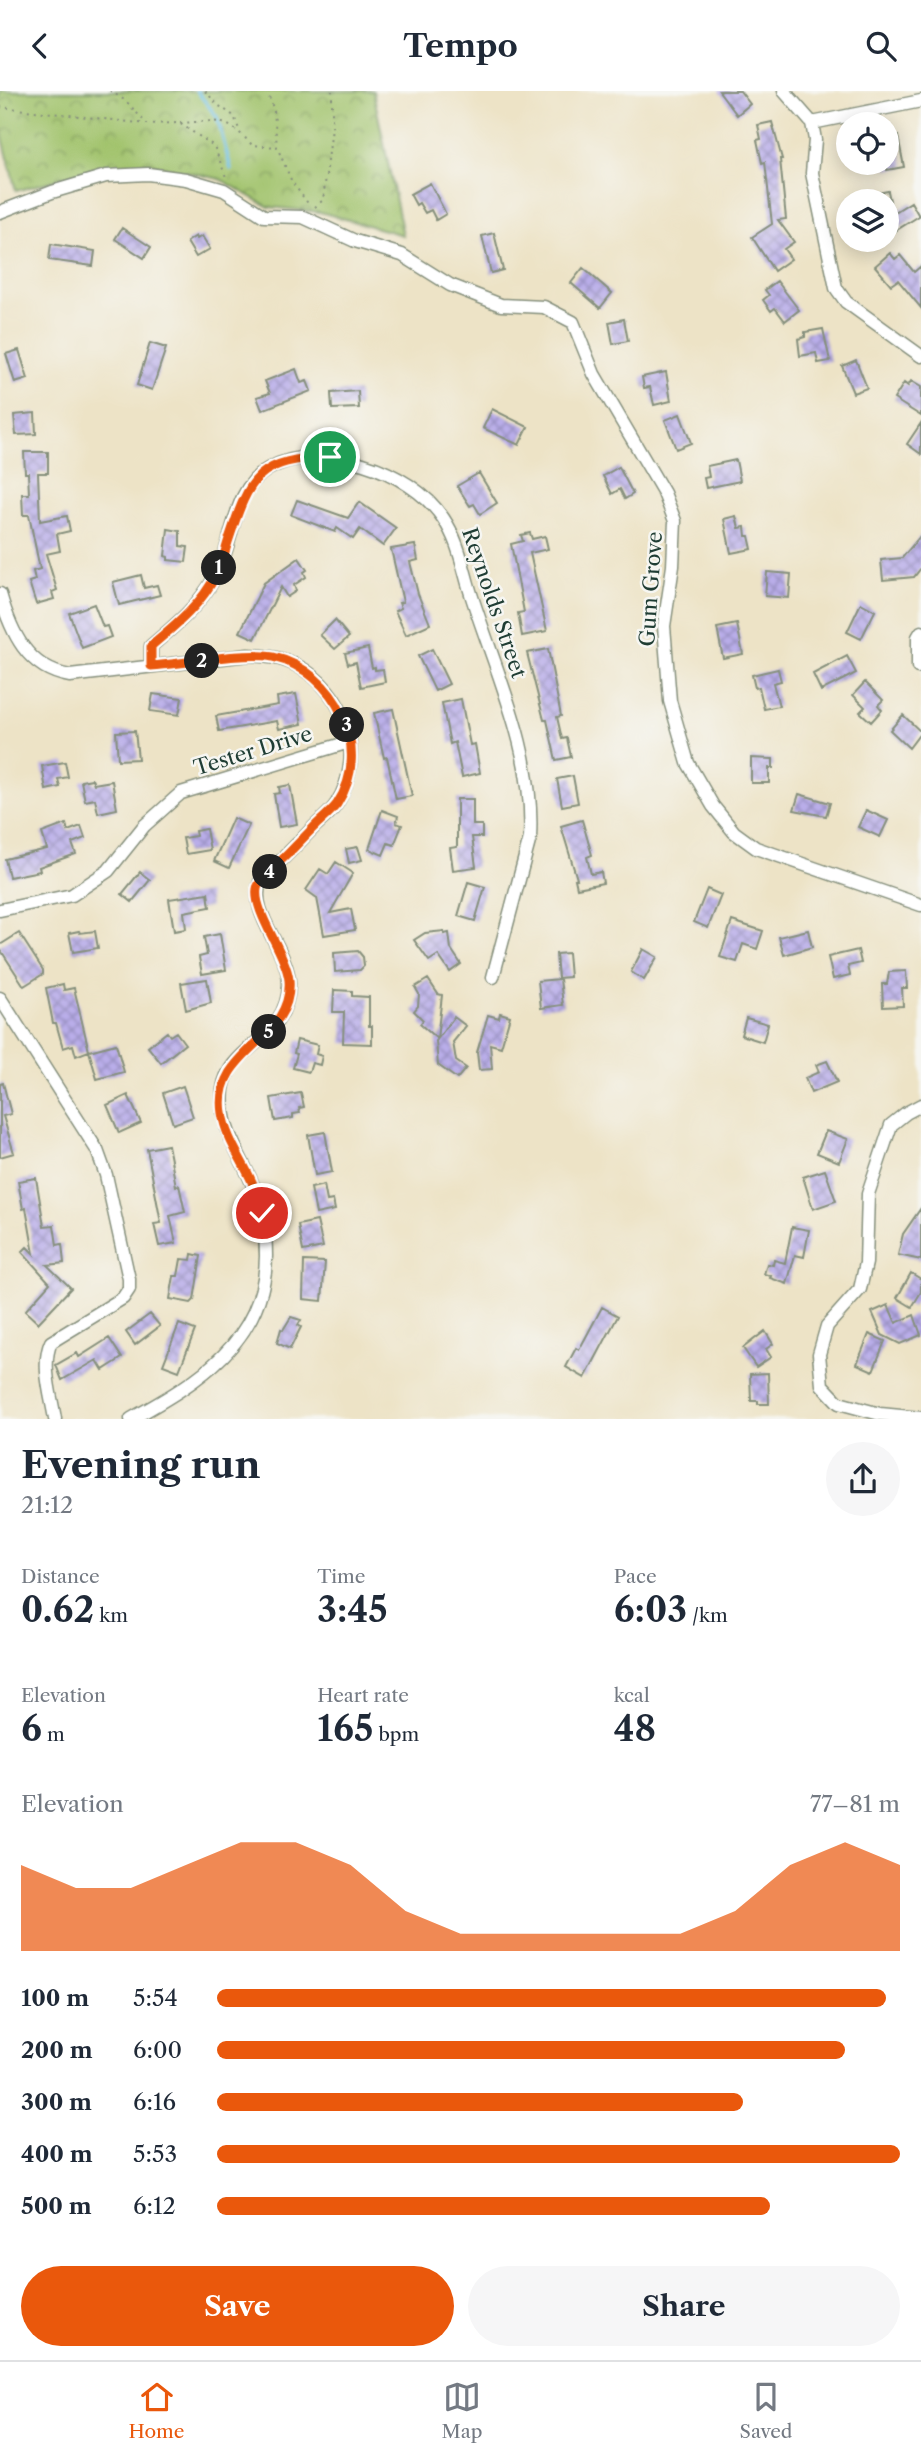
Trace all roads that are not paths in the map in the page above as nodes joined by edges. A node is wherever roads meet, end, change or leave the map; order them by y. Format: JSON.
{"nodes":[{"id":1,"x":784,"y":91,"type":"edge"},
{"id":2,"x":921,"y":101,"type":"edge"},
{"id":3,"x":812,"y":123,"type":"junction"},
{"id":4,"x":0,"y":212,"type":"edge"},
{"id":5,"x":921,"y":356,"type":"edge"},
{"id":6,"x":0,"y":594,"type":"edge"},
{"id":7,"x":921,"y":632,"type":"edge"},
{"id":8,"x":151,"y":666,"type":"junction"},
{"id":9,"x":918,"y":667,"type":"dead end"},
{"id":10,"x":349,"y":742,"type":"junction"},
{"id":11,"x":921,"y":905,"type":"edge"},
{"id":12,"x":0,"y":910,"type":"edge"},
{"id":13,"x":493,"y":977,"type":"dead end"},
{"id":14,"x":2,"y":1005,"type":"edge"},
{"id":15,"x":921,"y":1105,"type":"edge"},
{"id":16,"x":921,"y":1418,"type":"edge"},
{"id":17,"x":55,"y":1419,"type":"edge"},
{"id":18,"x":131,"y":1419,"type":"edge"}],
"edges":[{"from":1,"to":3,"type":"street"},
{"from":2,"to":3,"type":"street"},
{"from":3,"to":5,"type":"street"},
{"from":4,"to":11,"type":"street","name":"Gum Grove"},
{"from":6,"to":8,"type":"street"},
{"from":7,"to":9,"type":"street"},
{"from":8,"to":10,"type":"street"},
{"from":8,"to":13,"type":"street","name":"Reynolds Street"},
{"from":10,"to":12,"type":"street","name":"Tester Drive"},
{"from":10,"to":18,"type":"street"},
{"from":14,"to":17,"type":"street"},
{"from":15,"to":16,"type":"street"}]}
